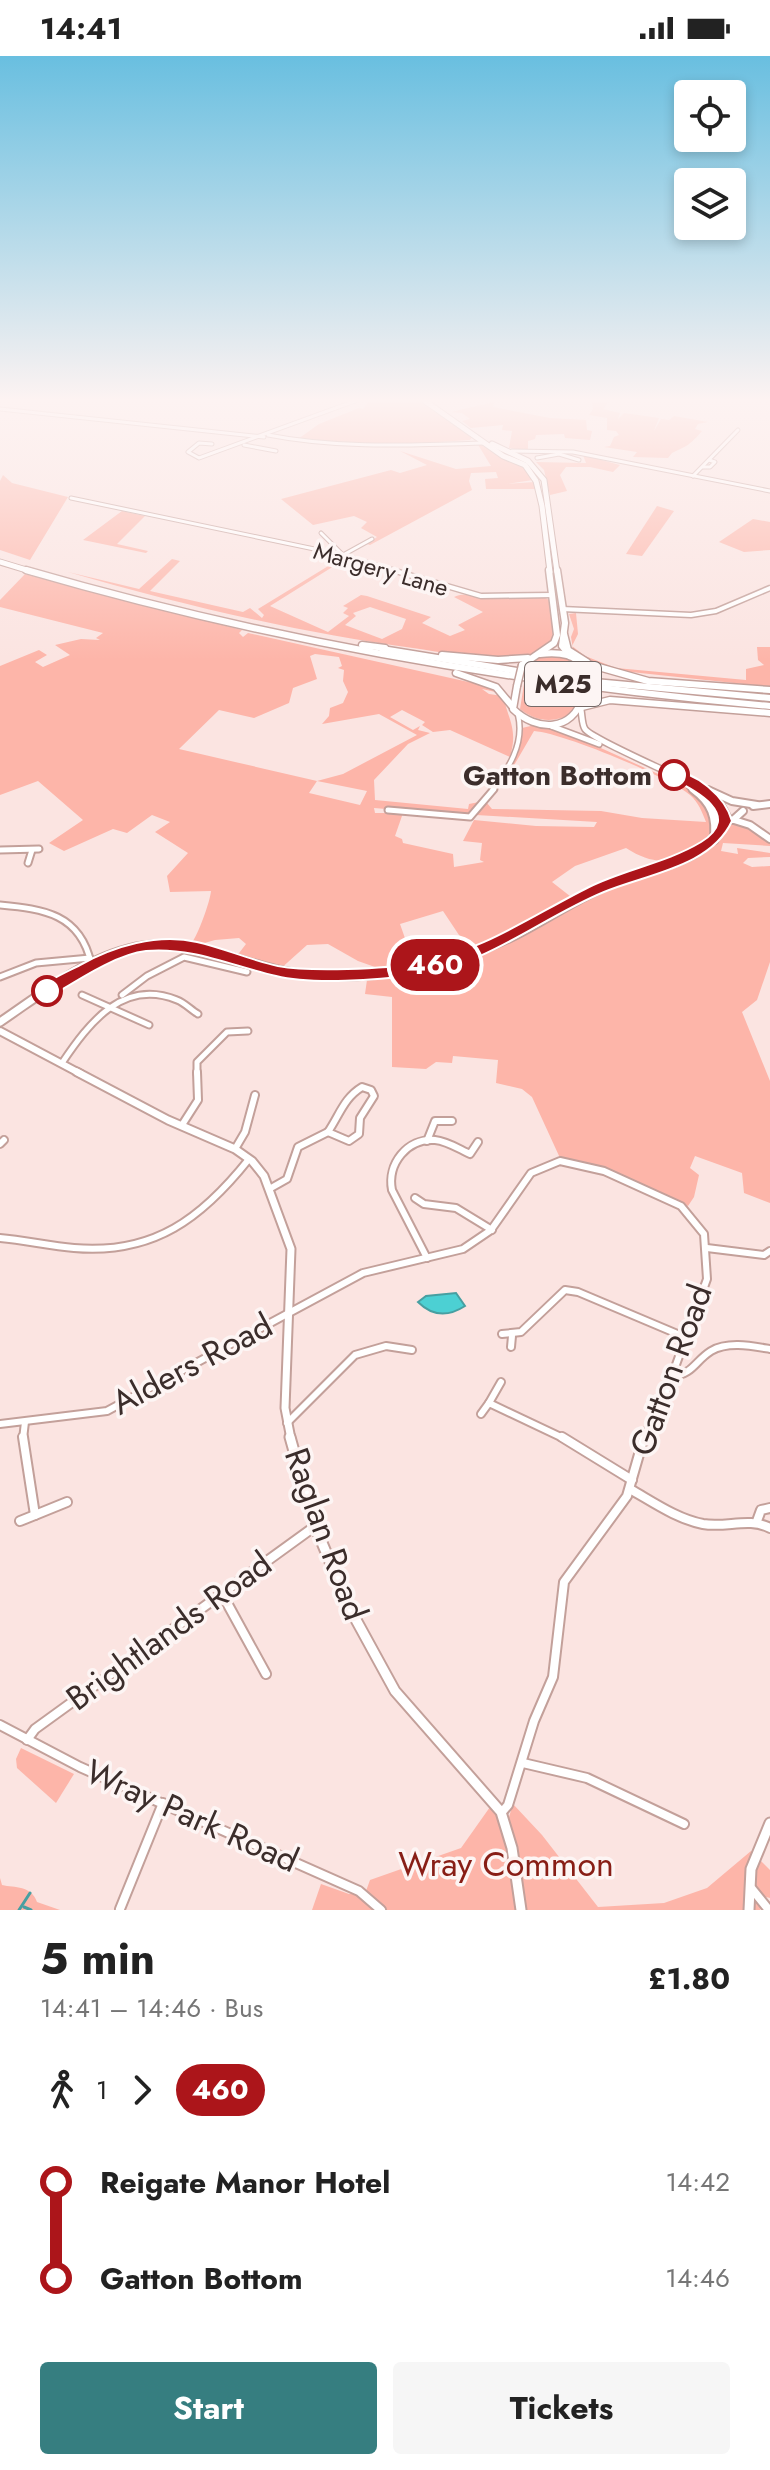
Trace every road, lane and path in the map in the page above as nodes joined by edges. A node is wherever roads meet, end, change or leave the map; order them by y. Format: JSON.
{"nodes":[{"id":1,"x":538,"y":488,"type":"edge"},
{"id":2,"x":545,"y":488,"type":"edge"},
{"id":3,"x":71,"y":498,"type":"dead end"},
{"id":4,"x":321,"y":533,"type":"dead end"},
{"id":5,"x":372,"y":539,"type":"dead end"},
{"id":6,"x":343,"y":555,"type":"junction"},
{"id":7,"x":0,"y":559,"type":"edge"},
{"id":8,"x":770,"y":588,"type":"edge"},
{"id":9,"x":553,"y":595,"type":"junction"},
{"id":10,"x":562,"y":609,"type":"junction"},
{"id":11,"x":564,"y":634,"type":"junction"},
{"id":12,"x":360,"y":648,"type":"junction"},
{"id":13,"x":535,"y":654,"type":"junction"},
{"id":14,"x":570,"y":656,"type":"junction"},
{"id":15,"x":528,"y":658,"type":"junction"},
{"id":16,"x":581,"y":662,"type":"junction"},
{"id":17,"x":596,"y":669,"type":"junction"},
{"id":18,"x":770,"y":690,"type":"edge"},
{"id":19,"x":770,"y":698,"type":"edge"},
{"id":20,"x":512,"y":706,"type":"junction"},
{"id":21,"x":770,"y":706,"type":"edge"},
{"id":22,"x":581,"y":708,"type":"junction"},
{"id":23,"x":770,"y":713,"type":"edge"},
{"id":24,"x":518,"y":715,"type":"junction"},
{"id":25,"x":533,"y":723,"type":"junction"},
{"id":26,"x":546,"y":725,"type":"junction"},
{"id":27,"x":521,"y":728,"type":"junction"},
{"id":28,"x":623,"y":751,"type":"junction"},
{"id":29,"x":732,"y":801,"type":"junction"},
{"id":30,"x":770,"y":804,"type":"edge"},
{"id":31,"x":757,"y":805,"type":"junction"},
{"id":32,"x":388,"y":810,"type":"dead end"},
{"id":33,"x":742,"y":812,"type":"junction"},
{"id":34,"x":717,"y":816,"type":"junction"},
{"id":35,"x":734,"y":820,"type":"junction"},
{"id":36,"x":725,"y":821,"type":"junction"},
{"id":37,"x":747,"y":823,"type":"junction"},
{"id":38,"x":770,"y":839,"type":"edge"},
{"id":39,"x":714,"y":840,"type":"junction"},
{"id":40,"x":0,"y":850,"type":"edge"},
{"id":41,"x":28,"y":863,"type":"dead end"},
{"id":42,"x":0,"y":905,"type":"edge"},
{"id":43,"x":91,"y":962,"type":"junction"},
{"id":44,"x":247,"y":972,"type":"dead end"},
{"id":45,"x":0,"y":977,"type":"edge"},
{"id":46,"x":82,"y":995,"type":"dead end"},
{"id":47,"x":119,"y":998,"type":"junction"},
{"id":48,"x":108,"y":1007,"type":"junction"},
{"id":49,"x":198,"y":1014,"type":"dead end"},
{"id":50,"x":0,"y":1022,"type":"edge"},
{"id":51,"x":149,"y":1025,"type":"dead end"},
{"id":52,"x":0,"y":1031,"type":"edge"},
{"id":53,"x":248,"y":1031,"type":"dead end"},
{"id":54,"x":62,"y":1063,"type":"junction"},
{"id":55,"x":255,"y":1095,"type":"dead end"},
{"id":56,"x":452,"y":1121,"type":"dead end"},
{"id":57,"x":182,"y":1125,"type":"junction"},
{"id":58,"x":328,"y":1132,"type":"junction"},
{"id":59,"x":427,"y":1141,"type":"junction"},
{"id":60,"x":478,"y":1142,"type":"dead end"},
{"id":61,"x":235,"y":1149,"type":"junction"},
{"id":62,"x":249,"y":1159,"type":"junction"},
{"id":63,"x":271,"y":1188,"type":"junction"},
{"id":64,"x":415,"y":1198,"type":"dead end"},
{"id":65,"x":492,"y":1230,"type":"junction"},
{"id":66,"x":0,"y":1238,"type":"edge"},
{"id":67,"x":707,"y":1248,"type":"junction"},
{"id":68,"x":770,"y":1251,"type":"edge"},
{"id":69,"x":427,"y":1258,"type":"junction"},
{"id":70,"x":289,"y":1313,"type":"junction"},
{"id":71,"x":502,"y":1334,"type":"dead end"},
{"id":72,"x":512,"y":1336,"type":"junction"},
{"id":73,"x":687,"y":1338,"type":"junction"},
{"id":74,"x":511,"y":1347,"type":"dead end"},
{"id":75,"x":770,"y":1349,"type":"edge"},
{"id":76,"x":412,"y":1350,"type":"dead end"},
{"id":77,"x":673,"y":1376,"type":"junction"},
{"id":78,"x":501,"y":1382,"type":"dead end"},
{"id":79,"x":489,"y":1403,"type":"junction"},
{"id":80,"x":481,"y":1414,"type":"dead end"},
{"id":81,"x":25,"y":1422,"type":"junction"},
{"id":82,"x":0,"y":1424,"type":"edge"},
{"id":83,"x":287,"y":1424,"type":"junction"},
{"id":84,"x":632,"y":1480,"type":"junction"},
{"id":85,"x":630,"y":1489,"type":"junction"},
{"id":86,"x":67,"y":1502,"type":"dead end"},
{"id":87,"x":770,"y":1508,"type":"edge"},
{"id":88,"x":35,"y":1515,"type":"junction"},
{"id":89,"x":20,"y":1521,"type":"dead end"},
{"id":90,"x":757,"y":1521,"type":"junction"},
{"id":91,"x":315,"y":1526,"type":"junction"},
{"id":92,"x":770,"y":1528,"type":"edge"},
{"id":93,"x":221,"y":1592,"type":"junction"},
{"id":94,"x":266,"y":1674,"type":"dead end"},
{"id":95,"x":0,"y":1725,"type":"edge"},
{"id":96,"x":27,"y":1740,"type":"junction"},
{"id":97,"x":523,"y":1763,"type":"junction"},
{"id":98,"x":163,"y":1803,"type":"junction"},
{"id":99,"x":501,"y":1812,"type":"junction"},
{"id":100,"x":770,"y":1823,"type":"edge"},
{"id":101,"x":684,"y":1824,"type":"dead end"},
{"id":102,"x":749,"y":1881,"type":"junction"},
{"id":103,"x":120,"y":1909,"type":"edge"},
{"id":104,"x":381,"y":1910,"type":"edge"},
{"id":105,"x":521,"y":1910,"type":"edge"},
{"id":106,"x":749,"y":1910,"type":"edge"},
{"id":107,"x":769,"y":1910,"type":"edge"}],
"edges":[{"from":1,"to":9,"type":"highway"},
{"from":2,"to":10,"type":"highway"},
{"from":3,"to":6,"type":"street","name":"Margery Lane"},
{"from":4,"to":6,"type":"street"},
{"from":5,"to":6,"type":"street"},
{"from":6,"to":9,"type":"street","name":"Margery Lane"},
{"from":7,"to":12,"type":"highway","number":"M25"},
{"from":8,"to":10,"type":"street"},
{"from":9,"to":13,"type":"highway"},
{"from":10,"to":11,"type":"highway"},
{"from":11,"to":14,"type":"highway"},
{"from":11,"to":17,"type":"highway","number":"M25"},
{"from":12,"to":15,"type":"highway","number":"M25"},
{"from":12,"to":19,"type":"highway","number":"M25"},
{"from":12,"to":20,"type":"highway","number":"M25"},
{"from":12,"to":21,"type":"highway","number":"M25"},
{"from":13,"to":14,"type":"highway"},
{"from":13,"to":15,"type":"highway"},
{"from":14,"to":16,"type":"highway"},
{"from":15,"to":20,"type":"highway","bridge":true},
{"from":16,"to":17,"type":"highway","number":"M25"},
{"from":16,"to":22,"type":"highway","bridge":true},
{"from":17,"to":18,"type":"highway","number":"M25"},
{"from":20,"to":24,"type":"highway"},
{"from":22,"to":23,"type":"highway","number":"M25"},
{"from":22,"to":26,"type":"highway"},
{"from":22,"to":28,"type":"main road"},
{"from":24,"to":25,"type":"highway"},
{"from":24,"to":27,"type":"street"},
{"from":25,"to":26,"type":"highway"},
{"from":25,"to":27,"type":"street"},
{"from":26,"to":34,"type":"main road"},
{"from":27,"to":32,"type":"street"},
{"from":28,"to":29,"type":"street"},
{"from":28,"to":36,"type":"main road"},
{"from":29,"to":31,"type":"street"},
{"from":29,"to":33,"type":"street"},
{"from":30,"to":31,"type":"street"},
{"from":31,"to":33,"type":"street"},
{"from":33,"to":35,"type":"street"},
{"from":33,"to":37,"type":"street"},
{"from":34,"to":36,"type":"street"},
{"from":34,"to":39,"type":"main road"},
{"from":35,"to":36,"type":"street"},
{"from":35,"to":37,"type":"street"},
{"from":36,"to":39,"type":"main road"},
{"from":37,"to":38,"type":"street"},
{"from":39,"to":43,"type":"main road"},
{"from":40,"to":41,"type":"street"},
{"from":42,"to":43,"type":"street"},
{"from":43,"to":45,"type":"street"},
{"from":43,"to":50,"type":"main road"},
{"from":44,"to":47,"type":"street"},
{"from":46,"to":48,"type":"street"},
{"from":47,"to":48,"type":"street"},
{"from":47,"to":49,"type":"street"},
{"from":48,"to":51,"type":"street"},
{"from":48,"to":54,"type":"street"},
{"from":52,"to":54,"type":"street","name":"Raglan Road"},
{"from":53,"to":57,"type":"street"},
{"from":54,"to":57,"type":"street","name":"Raglan Road"},
{"from":55,"to":61,"type":"street"},
{"from":56,"to":59,"type":"street"},
{"from":57,"to":61,"type":"street","name":"Raglan Road"},
{"from":58,"to":58,"type":"street"},
{"from":58,"to":63,"type":"street"},
{"from":59,"to":60,"type":"street"},
{"from":59,"to":69,"type":"street"},
{"from":61,"to":62,"type":"street","name":"Raglan Road"},
{"from":62,"to":63,"type":"street","name":"Raglan Road"},
{"from":62,"to":66,"type":"street"},
{"from":63,"to":70,"type":"street","name":"Raglan Road"},
{"from":64,"to":65,"type":"street"},
{"from":65,"to":67,"type":"street","name":"Gatton Road"},
{"from":65,"to":69,"type":"street","name":"Gatton Road"},
{"from":67,"to":68,"type":"street"},
{"from":67,"to":73,"type":"street","name":"Gatton Road"},
{"from":69,"to":70,"type":"street","name":"Gatton Road"},
{"from":70,"to":81,"type":"street","name":"Alders Road"},
{"from":70,"to":83,"type":"street","name":"Raglan Road"},
{"from":71,"to":72,"type":"street"},
{"from":72,"to":73,"type":"street"},
{"from":72,"to":74,"type":"street"},
{"from":73,"to":77,"type":"street","name":"Gatton Road"},
{"from":75,"to":77,"type":"street"},
{"from":76,"to":83,"type":"street"},
{"from":77,"to":84,"type":"street","name":"Gatton Road"},
{"from":78,"to":79,"type":"street"},
{"from":79,"to":80,"type":"street"},
{"from":79,"to":84,"type":"street"},
{"from":81,"to":82,"type":"street","name":"Alders Road"},
{"from":81,"to":88,"type":"street"},
{"from":83,"to":91,"type":"street","name":"Raglan Road"},
{"from":84,"to":85,"type":"street","name":"Gatton Road"},
{"from":85,"to":90,"type":"street"},
{"from":85,"to":97,"type":"street","name":"Gatton Road"},
{"from":86,"to":88,"type":"street"},
{"from":87,"to":90,"type":"street"},
{"from":88,"to":89,"type":"street"},
{"from":90,"to":92,"type":"street"},
{"from":91,"to":93,"type":"street","name":"Brightlands Road"},
{"from":91,"to":99,"type":"street","name":"Raglan Road"},
{"from":93,"to":94,"type":"street"},
{"from":93,"to":96,"type":"street","name":"Brightlands Road"},
{"from":95,"to":96,"type":"street","name":"Wray Park Road"},
{"from":96,"to":98,"type":"street","name":"Wray Park Road"},
{"from":97,"to":99,"type":"street","name":"Gatton Road"},
{"from":97,"to":101,"type":"street"},
{"from":98,"to":103,"type":"street"},
{"from":98,"to":104,"type":"street","name":"Wray Park Road"},
{"from":99,"to":105,"type":"street","name":"Raglan Road"},
{"from":100,"to":102,"type":"street"},
{"from":102,"to":106,"type":"street"},
{"from":102,"to":107,"type":"street"}]}
